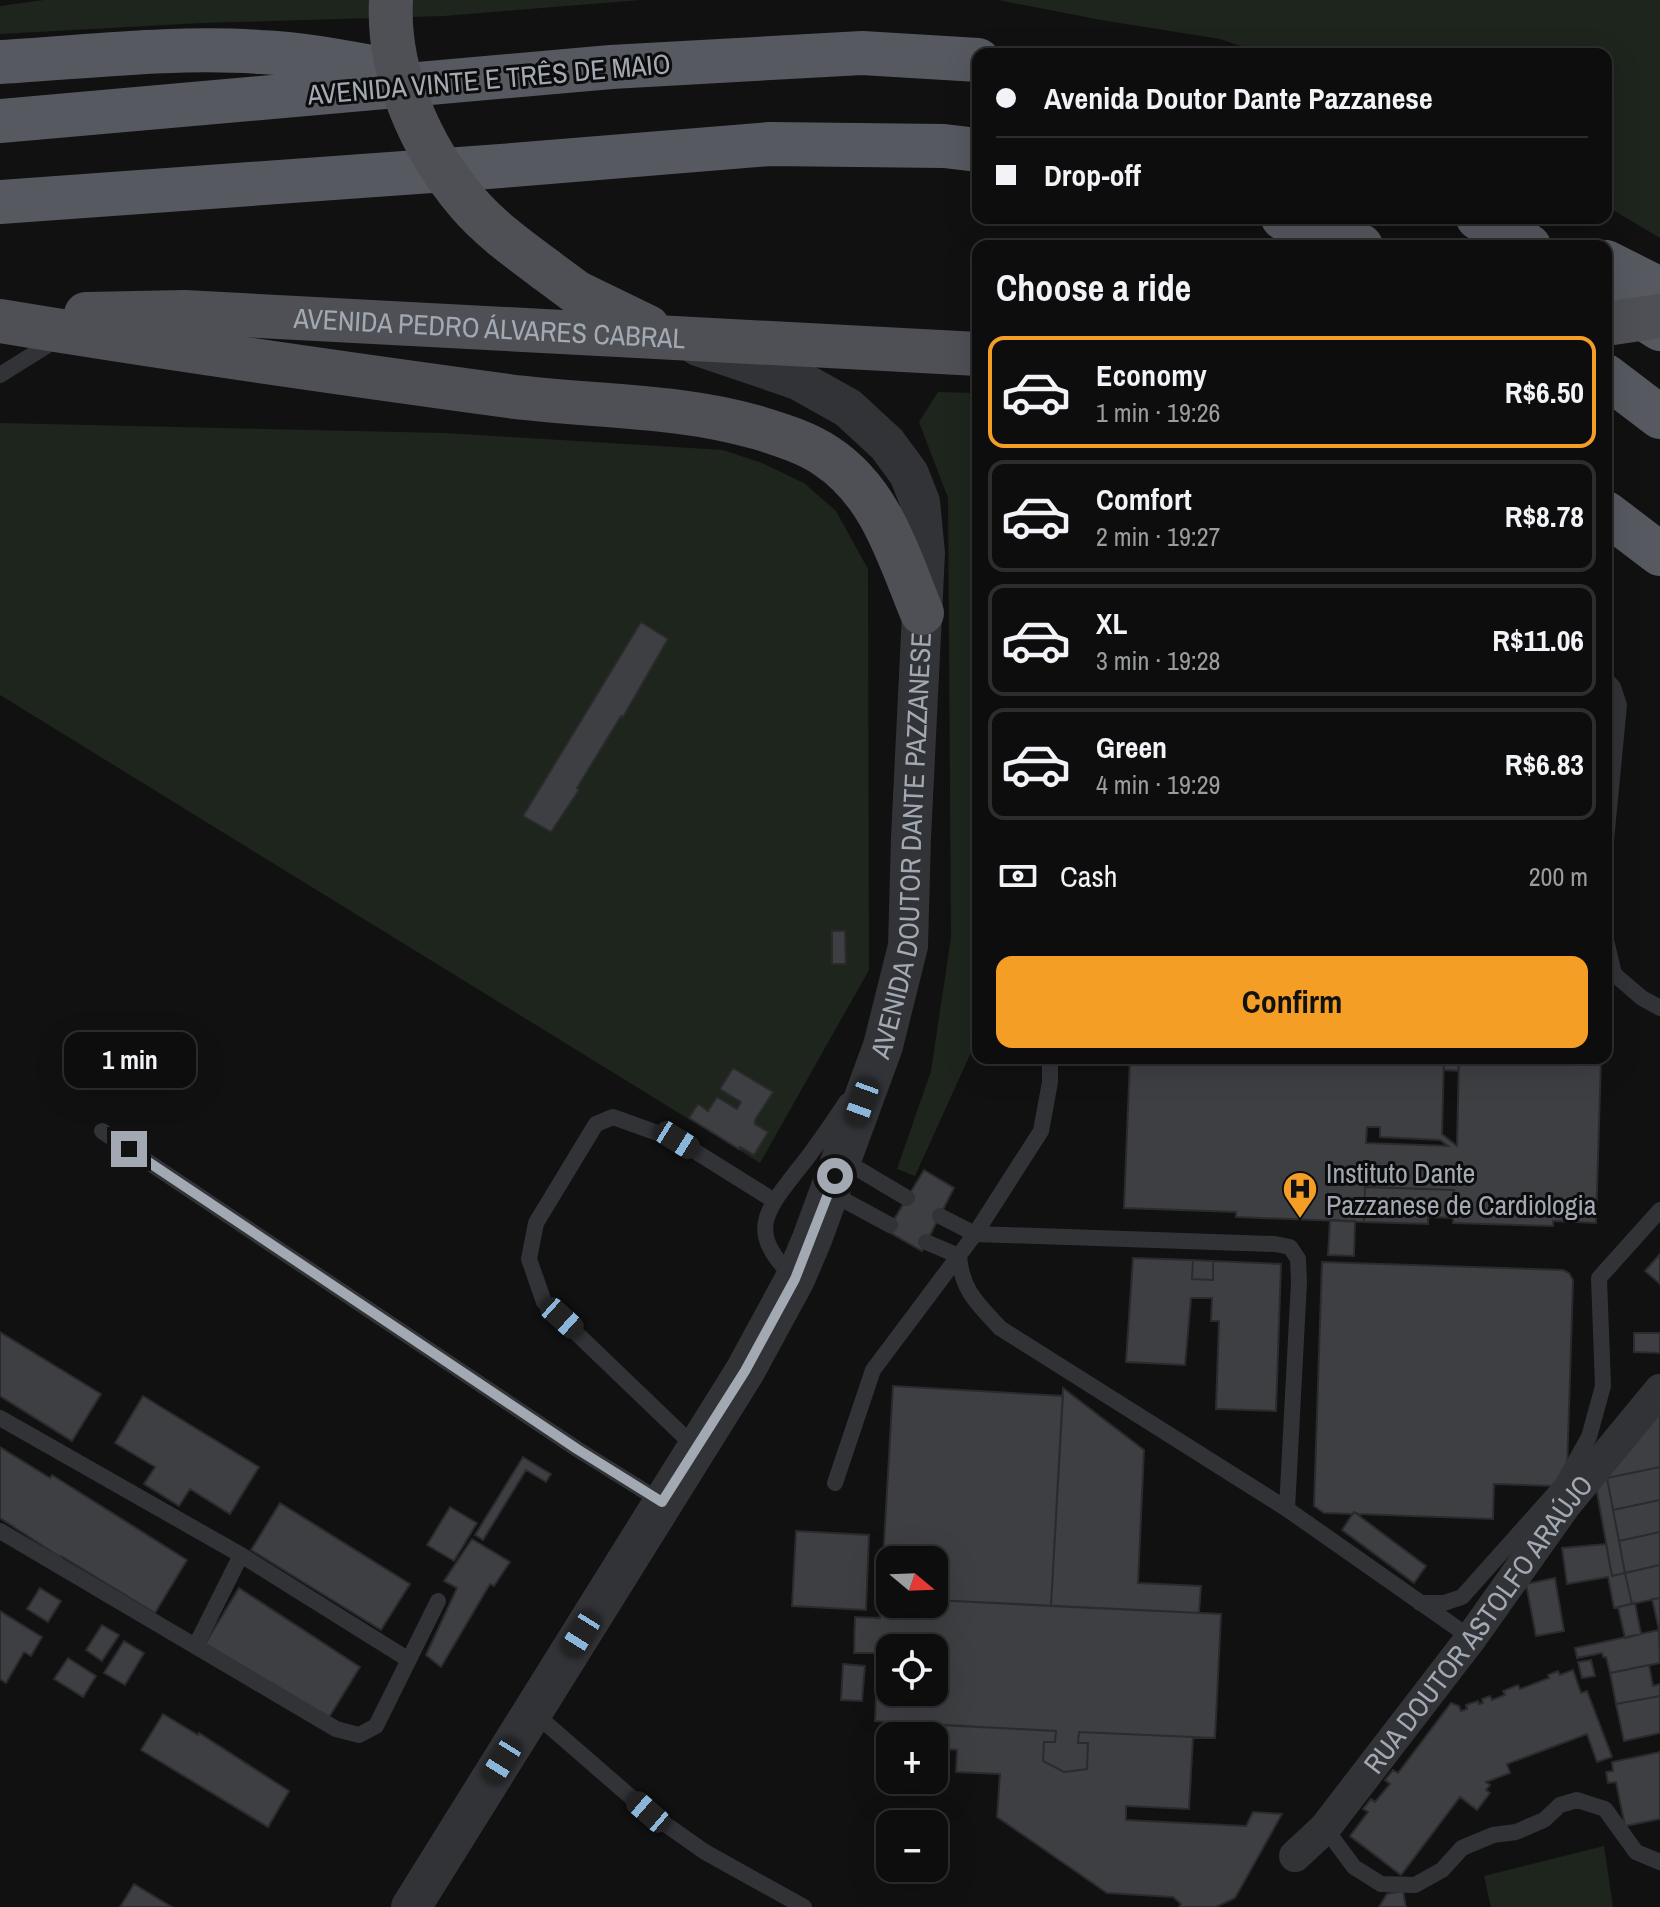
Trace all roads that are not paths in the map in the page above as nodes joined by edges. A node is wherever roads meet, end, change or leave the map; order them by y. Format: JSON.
{"nodes":[{"id":1,"x":391,"y":0,"type":"edge"},
{"id":2,"x":972,"y":60,"type":"edge"},
{"id":3,"x":0,"y":62,"type":"edge"},
{"id":4,"x":456,"y":82,"type":"junction"},
{"id":5,"x":0,"y":121,"type":"edge"},
{"id":6,"x":972,"y":149,"type":"edge"},
{"id":7,"x":0,"y":202,"type":"edge"},
{"id":8,"x":1300,"y":224,"type":"edge"},
{"id":9,"x":1507,"y":234,"type":"edge"},
{"id":10,"x":1344,"y":240,"type":"edge"},
{"id":11,"x":1533,"y":240,"type":"edge"},
{"id":12,"x":1612,"y":265,"type":"edge"},
{"id":13,"x":1660,"y":289,"type":"edge"},
{"id":14,"x":1612,"y":299,"type":"edge"},
{"id":15,"x":1660,"y":316,"type":"edge"},
{"id":16,"x":0,"y":319,"type":"edge"},
{"id":17,"x":1612,"y":323,"type":"edge"},
{"id":18,"x":1660,"y":329,"type":"edge"},
{"id":19,"x":68,"y":332,"type":"junction"},
{"id":20,"x":668,"y":336,"type":"junction"},
{"id":21,"x":972,"y":354,"type":"edge"},
{"id":22,"x":0,"y":375,"type":"edge"},
{"id":23,"x":1612,"y":381,"type":"edge"},
{"id":24,"x":1660,"y":417,"type":"edge"},
{"id":25,"x":1612,"y":518,"type":"edge"},
{"id":26,"x":1660,"y":554,"type":"edge"},
{"id":27,"x":922,"y":613,"type":"junction"},
{"id":28,"x":1612,"y":686,"type":"edge"},
{"id":29,"x":1612,"y":778,"type":"edge"},
{"id":30,"x":1612,"y":966,"type":"edge"},
{"id":31,"x":1660,"y":1008,"type":"edge"},
{"id":32,"x":883,"y":1046,"type":"junction"},
{"id":33,"x":1050,"y":1064,"type":"edge"},
{"id":34,"x":102,"y":1131,"type":"dead end"},
{"id":35,"x":835,"y":1176,"type":"junction"},
{"id":36,"x":907,"y":1198,"type":"dead end"},
{"id":37,"x":773,"y":1200,"type":"junction"},
{"id":38,"x":1660,"y":1210,"type":"edge"},
{"id":39,"x":940,"y":1216,"type":"dead end"},
{"id":40,"x":890,"y":1225,"type":"dead end"},
{"id":41,"x":975,"y":1234,"type":"junction"},
{"id":42,"x":926,"y":1242,"type":"dead end"},
{"id":43,"x":959,"y":1256,"type":"junction"},
{"id":44,"x":795,"y":1279,"type":"junction"},
{"id":45,"x":1660,"y":1390,"type":"edge"},
{"id":46,"x":0,"y":1418,"type":"edge"},
{"id":47,"x":696,"y":1448,"type":"junction"},
{"id":48,"x":835,"y":1483,"type":"dead end"},
{"id":49,"x":662,"y":1502,"type":"junction"},
{"id":50,"x":1287,"y":1509,"type":"junction"},
{"id":51,"x":0,"y":1531,"type":"edge"},
{"id":52,"x":241,"y":1555,"type":"junction"},
{"id":53,"x":438,"y":1601,"type":"dead end"},
{"id":54,"x":1420,"y":1603,"type":"junction"},
{"id":55,"x":1471,"y":1638,"type":"junction"},
{"id":56,"x":196,"y":1645,"type":"junction"},
{"id":57,"x":409,"y":1660,"type":"junction"},
{"id":58,"x":533,"y":1712,"type":"junction"},
{"id":59,"x":1325,"y":1828,"type":"junction"},
{"id":60,"x":1295,"y":1856,"type":"dead end"},
{"id":61,"x":1660,"y":1862,"type":"edge"},
{"id":62,"x":411,"y":1907,"type":"edge"},
{"id":63,"x":804,"y":1907,"type":"edge"}],
"edges":[{"from":1,"to":20,"type":"main road","bridge":true},
{"from":2,"to":4,"type":"highway","name":"AVENIDA VINTE E TRÊS DE MAIO"},
{"from":3,"to":4,"type":"highway"},
{"from":4,"to":5,"type":"highway","name":"AVENIDA VINTE E TRÊS DE MAIO"},
{"from":6,"to":7,"type":"highway"},
{"from":8,"to":10,"type":"highway"},
{"from":9,"to":11,"type":"highway"},
{"from":12,"to":13,"type":"highway"},
{"from":14,"to":18,"type":"highway"},
{"from":15,"to":17,"type":"main road","bridge":true},
{"from":16,"to":19,"type":"main road"},
{"from":16,"to":20,"type":"main road","name":"AVENIDA PEDRO ÁLVARES CABRAL"},
{"from":19,"to":22,"type":"lane"},
{"from":19,"to":27,"type":"main road"},
{"from":20,"to":21,"type":"main road","name":"AVENIDA PEDRO ÁLVARES CABRAL"},
{"from":20,"to":27,"type":"street","name":"AVENIDA DOUTOR DANTE PAZZANESE"},
{"from":23,"to":24,"type":"highway"},
{"from":25,"to":26,"type":"highway"},
{"from":27,"to":32,"type":"street","name":"AVENIDA DOUTOR DANTE PAZZANESE"},
{"from":28,"to":29,"type":"lane"},
{"from":30,"to":31,"type":"lane"},
{"from":32,"to":35,"type":"street","name":"AVENIDA DOUTOR DANTE PAZZANESE"},
{"from":32,"to":37,"type":"lane"},
{"from":33,"to":41,"type":"lane"},
{"from":34,"to":49,"type":"lane"},
{"from":35,"to":36,"type":"lane"},
{"from":35,"to":40,"type":"lane"},
{"from":35,"to":44,"type":"street","name":"AVENIDA DOUTOR DANTE PAZZANESE"},
{"from":37,"to":44,"type":"lane"},
{"from":37,"to":47,"type":"lane"},
{"from":38,"to":54,"type":"lane"},
{"from":39,"to":41,"type":"lane"},
{"from":41,"to":43,"type":"lane"},
{"from":41,"to":50,"type":"lane"},
{"from":42,"to":43,"type":"lane"},
{"from":43,"to":48,"type":"lane"},
{"from":43,"to":50,"type":"lane"},
{"from":44,"to":47,"type":"street","name":"AVENIDA DOUTOR DANTE PAZZANESE"},
{"from":45,"to":55,"type":"street","name":"RUA DOUTOR ASTOLFO ARAÚJO"},
{"from":46,"to":52,"type":"lane"},
{"from":47,"to":49,"type":"street","name":"AVENIDA DOUTOR DANTE PAZZANESE"},
{"from":49,"to":58,"type":"street","name":"AVENIDA DOUTOR DANTE PAZZANESE"},
{"from":50,"to":54,"type":"lane"},
{"from":51,"to":56,"type":"lane"},
{"from":52,"to":56,"type":"lane"},
{"from":52,"to":57,"type":"lane"},
{"from":53,"to":57,"type":"lane"},
{"from":54,"to":55,"type":"lane"},
{"from":55,"to":59,"type":"street","name":"RUA DOUTOR ASTOLFO ARAÚJO"},
{"from":56,"to":57,"type":"lane"},
{"from":58,"to":62,"type":"street","name":"AVENIDA DOUTOR DANTE PAZZANESE"},
{"from":58,"to":63,"type":"lane"},
{"from":59,"to":60,"type":"street","name":"RUA DOUTOR ASTOLFO ARAÚJO"},
{"from":59,"to":61,"type":"lane"}]}
